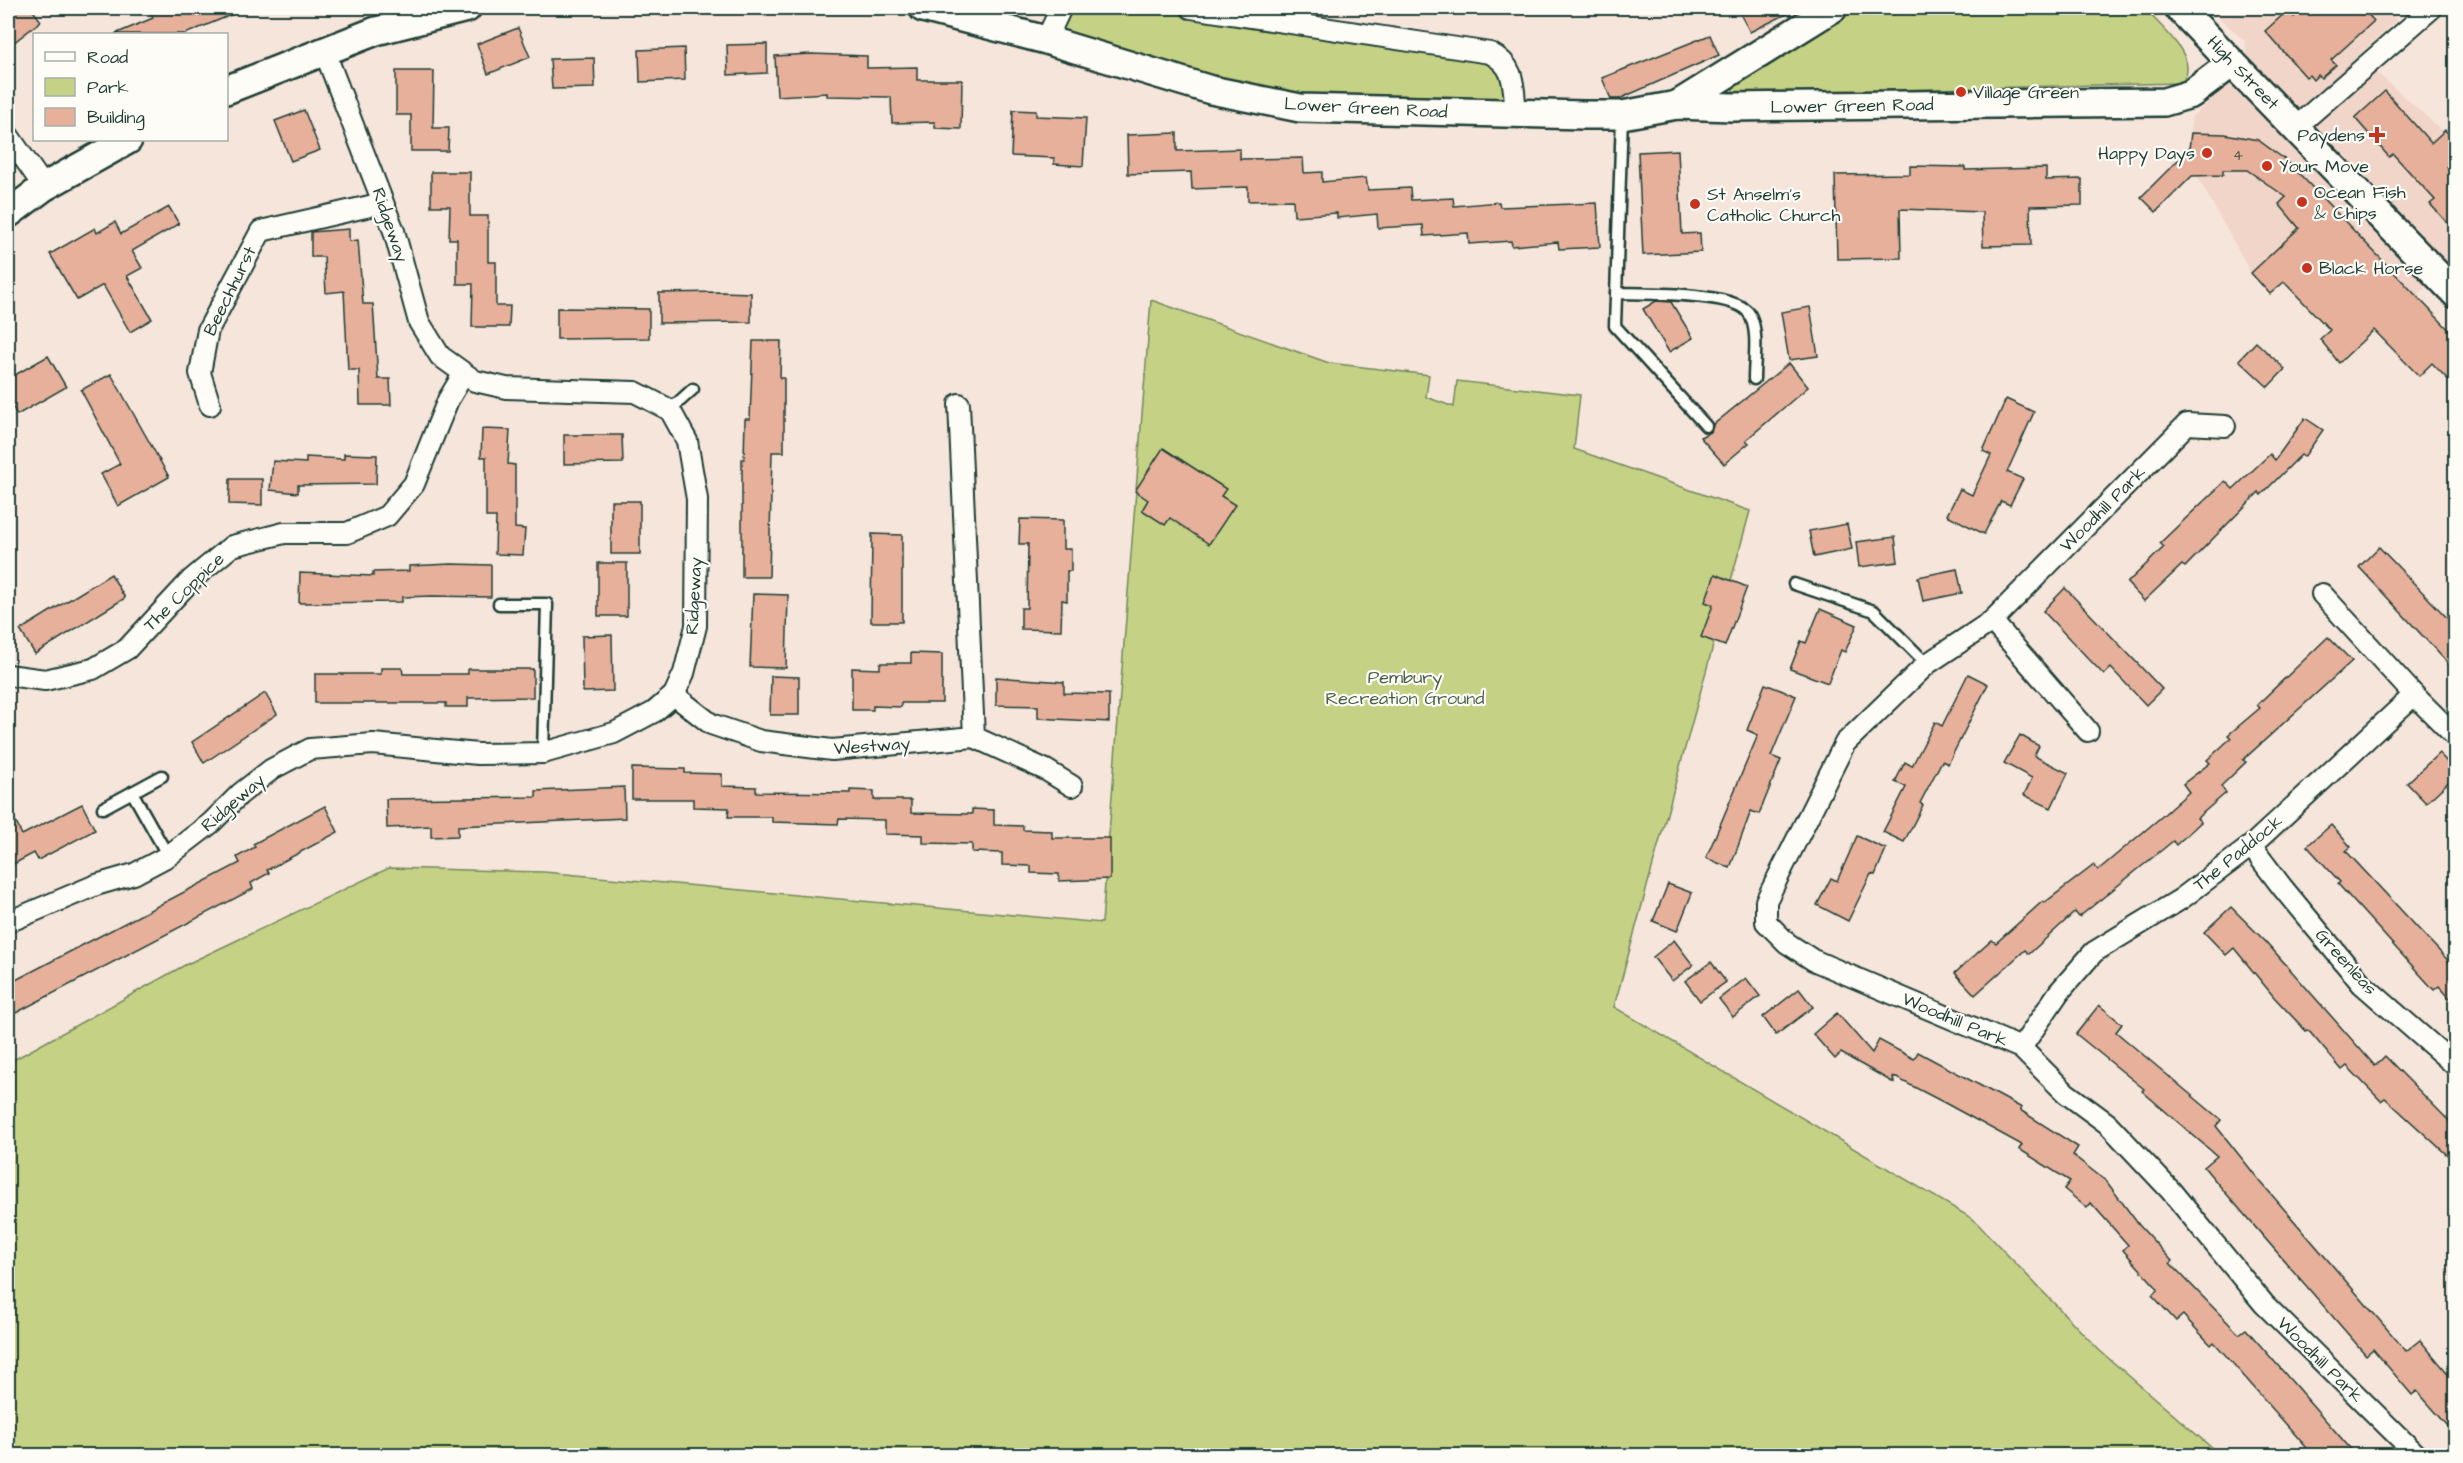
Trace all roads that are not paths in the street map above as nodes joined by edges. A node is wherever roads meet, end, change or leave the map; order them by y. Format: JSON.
{"nodes":[{"id":1,"x":467,"y":8,"type":"edge"},
{"id":2,"x":923,"y":8,"type":"edge"},
{"id":3,"x":1061,"y":8,"type":"edge"},
{"id":4,"x":1191,"y":8,"type":"edge"},
{"id":5,"x":1833,"y":8,"type":"edge"},
{"id":6,"x":2179,"y":8,"type":"edge"},
{"id":7,"x":2432,"y":8,"type":"edge"},
{"id":8,"x":1281,"y":15,"type":"edge"},
{"id":9,"x":1046,"y":40,"type":"junction"},
{"id":10,"x":324,"y":50,"type":"junction"},
{"id":11,"x":2232,"y":63,"type":"junction"},
{"id":12,"x":228,"y":89,"type":"edge"},
{"id":13,"x":1677,"y":105,"type":"junction"},
{"id":14,"x":1516,"y":115,"type":"junction"},
{"id":15,"x":1622,"y":115,"type":"junction"},
{"id":16,"x":2296,"y":127,"type":"junction"},
{"id":17,"x":8,"y":135,"type":"edge"},
{"id":18,"x":126,"y":141,"type":"edge"},
{"id":19,"x":44,"y":187,"type":"junction"},
{"id":20,"x":383,"y":203,"type":"junction"},
{"id":21,"x":8,"y":214,"type":"edge"},
{"id":22,"x":2449,"y":283,"type":"edge"},
{"id":23,"x":1616,"y":293,"type":"junction"},
{"id":24,"x":463,"y":375,"type":"junction"},
{"id":25,"x":1754,"y":379,"type":"dead end"},
{"id":26,"x":693,"y":389,"type":"dead end"},
{"id":27,"x":959,"y":404,"type":"dead end"},
{"id":28,"x":210,"y":405,"type":"dead end"},
{"id":29,"x":670,"y":410,"type":"junction"},
{"id":30,"x":1706,"y":426,"type":"dead end"},
{"id":31,"x":2225,"y":426,"type":"dead end"},
{"id":32,"x":1794,"y":584,"type":"dead end"},
{"id":33,"x":2322,"y":594,"type":"dead end"},
{"id":34,"x":499,"y":604,"type":"dead end"},
{"id":35,"x":1992,"y":621,"type":"junction"},
{"id":36,"x":1927,"y":664,"type":"junction"},
{"id":37,"x":8,"y":675,"type":"edge"},
{"id":38,"x":2414,"y":694,"type":"junction"},
{"id":39,"x":674,"y":695,"type":"junction"},
{"id":40,"x":2088,"y":731,"type":"dead end"},
{"id":41,"x":974,"y":737,"type":"junction"},
{"id":42,"x":2456,"y":737,"type":"edge"},
{"id":43,"x":543,"y":753,"type":"junction"},
{"id":44,"x":162,"y":776,"type":"dead end"},
{"id":45,"x":1072,"y":786,"type":"dead end"},
{"id":46,"x":132,"y":792,"type":"junction"},
{"id":47,"x":103,"y":808,"type":"dead end"},
{"id":48,"x":2252,"y":846,"type":"junction"},
{"id":49,"x":168,"y":856,"type":"junction"},
{"id":50,"x":8,"y":922,"type":"edge"},
{"id":51,"x":2021,"y":1048,"type":"junction"},
{"id":52,"x":2456,"y":1066,"type":"edge"},
{"id":53,"x":2418,"y":1455,"type":"edge"}],
"edges":[{"from":1,"to":10,"type":"street"},
{"from":2,"to":9,"type":"street","name":"Lower Green Road"},
{"from":3,"to":9,"type":"street"},
{"from":4,"to":8,"type":"street"},
{"from":5,"to":13,"type":"street","name":"Lower Green Road"},
{"from":6,"to":11,"type":"street","name":"High Street"},
{"from":7,"to":16,"type":"street"},
{"from":8,"to":14,"type":"street"},
{"from":9,"to":14,"type":"street","name":"Lower Green Road"},
{"from":10,"to":12,"type":"street"},
{"from":10,"to":20,"type":"street","name":"Ridgeway"},
{"from":11,"to":13,"type":"street","name":"Lower Green Road"},
{"from":11,"to":16,"type":"street","name":"High Street"},
{"from":13,"to":15,"type":"street","name":"Lower Green Road"},
{"from":14,"to":15,"type":"street","name":"Lower Green Road"},
{"from":15,"to":23,"type":"lane"},
{"from":16,"to":22,"type":"street","name":"High Street"},
{"from":17,"to":19,"type":"street"},
{"from":18,"to":19,"type":"street"},
{"from":19,"to":21,"type":"street"},
{"from":20,"to":24,"type":"street","name":"Ridgeway"},
{"from":20,"to":28,"type":"street","name":"Beechhurst"},
{"from":23,"to":25,"type":"lane"},
{"from":23,"to":30,"type":"lane"},
{"from":24,"to":29,"type":"street","name":"Ridgeway"},
{"from":24,"to":37,"type":"street","name":"The Coppice"},
{"from":26,"to":29,"type":"lane"},
{"from":27,"to":41,"type":"street"},
{"from":29,"to":39,"type":"street","name":"Ridgeway"},
{"from":31,"to":35,"type":"street","name":"Woodhill Park"},
{"from":32,"to":36,"type":"lane"},
{"from":33,"to":38,"type":"street"},
{"from":34,"to":43,"type":"lane"},
{"from":35,"to":36,"type":"street","name":"Woodhill Park"},
{"from":35,"to":40,"type":"street"},
{"from":36,"to":51,"type":"street","name":"Woodhill Park"},
{"from":38,"to":42,"type":"street"},
{"from":38,"to":48,"type":"street","name":"The Paddock"},
{"from":39,"to":41,"type":"street","name":"Westway"},
{"from":39,"to":43,"type":"street","name":"Ridgeway"},
{"from":41,"to":45,"type":"street","name":"Westway"},
{"from":43,"to":49,"type":"street","name":"Ridgeway"},
{"from":44,"to":46,"type":"lane"},
{"from":46,"to":47,"type":"lane"},
{"from":46,"to":49,"type":"lane"},
{"from":48,"to":51,"type":"street","name":"The Paddock"},
{"from":48,"to":52,"type":"street","name":"Greenleas"},
{"from":49,"to":50,"type":"street","name":"Ridgeway"},
{"from":51,"to":53,"type":"street","name":"Woodhill Park"}]}
